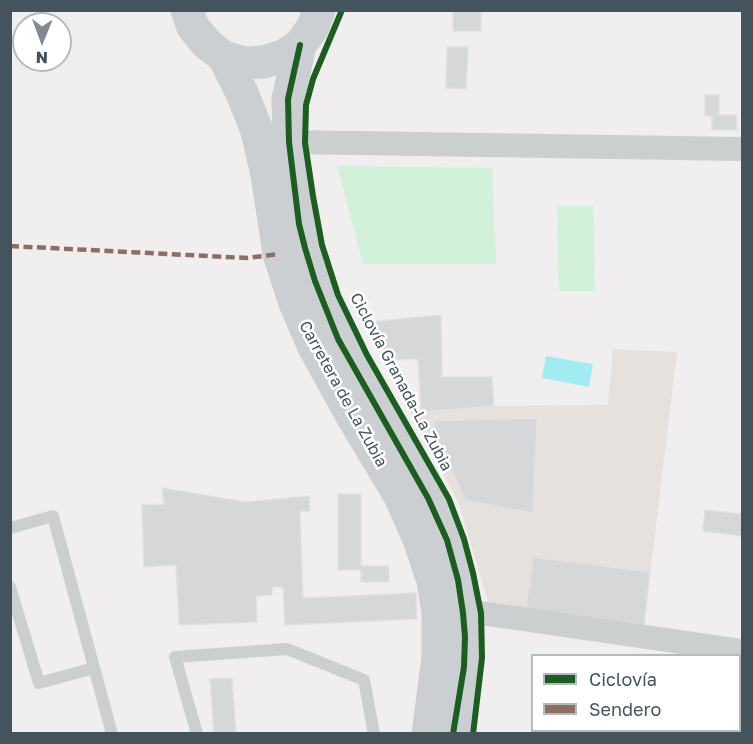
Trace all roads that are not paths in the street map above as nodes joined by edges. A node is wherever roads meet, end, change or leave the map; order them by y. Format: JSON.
{"nodes":[{"id":1,"x":187,"y":10,"type":"edge"},
{"id":2,"x":319,"y":10,"type":"edge"},
{"id":3,"x":300,"y":45,"type":"junction"},
{"id":4,"x":224,"y":57,"type":"junction"},
{"id":5,"x":289,"y":142,"type":"junction"},
{"id":6,"x":742,"y":149,"type":"edge"},
{"id":7,"x":10,"y":528,"type":"edge"},
{"id":8,"x":10,"y":587,"type":"edge"},
{"id":9,"x":464,"y":613,"type":"junction"},
{"id":10,"x":742,"y":651,"type":"edge"},
{"id":11,"x":94,"y":668,"type":"junction"},
{"id":12,"x":112,"y":734,"type":"edge"},
{"id":13,"x":196,"y":734,"type":"edge"},
{"id":14,"x":374,"y":734,"type":"edge"},
{"id":15,"x":428,"y":734,"type":"edge"},
{"id":16,"x":453,"y":734,"type":"edge"}],
"edges":[{"from":1,"to":4,"type":"street"},
{"from":2,"to":3,"type":"street"},
{"from":3,"to":4,"type":"street"},
{"from":3,"to":5,"type":"street","name":"Carretera de La Zubia"},
{"from":4,"to":15,"type":"street","name":"Carretera de La Zubia"},
{"from":5,"to":6,"type":"street"},
{"from":5,"to":9,"type":"street","name":"Carretera de La Zubia"},
{"from":7,"to":11,"type":"lane"},
{"from":8,"to":11,"type":"lane"},
{"from":9,"to":10,"type":"street"},
{"from":9,"to":16,"type":"street","name":"Carretera de La Zubia"},
{"from":11,"to":12,"type":"lane"},
{"from":13,"to":14,"type":"lane"}]}
